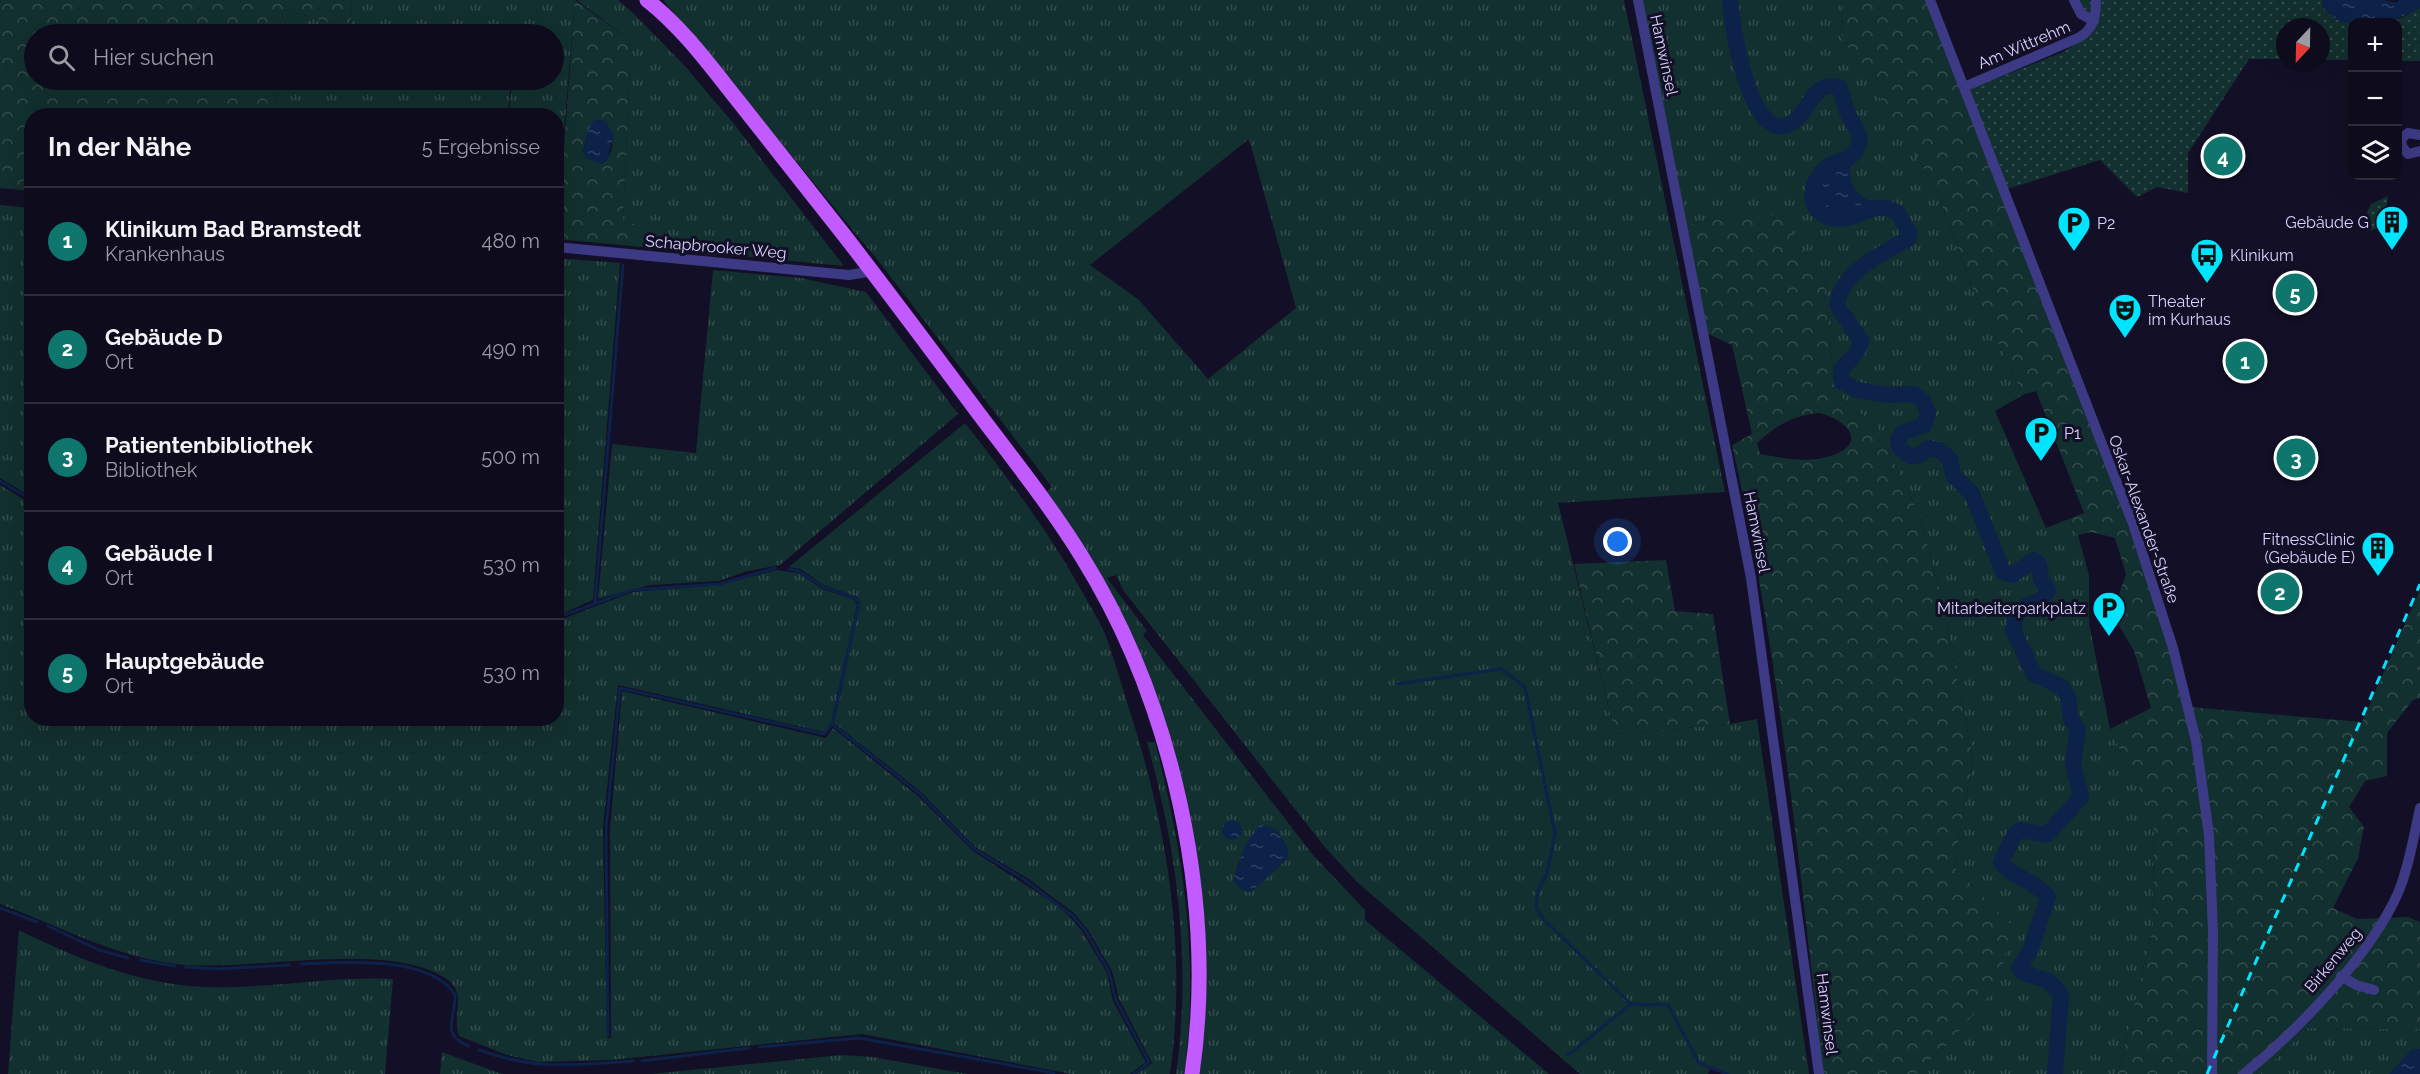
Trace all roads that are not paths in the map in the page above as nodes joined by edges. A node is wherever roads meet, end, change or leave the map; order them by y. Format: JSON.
{"nodes":[{"id":1,"x":647,"y":0,"type":"edge"},
{"id":2,"x":1638,"y":0,"type":"edge"},
{"id":3,"x":1930,"y":0,"type":"edge"},
{"id":4,"x":2074,"y":0,"type":"edge"},
{"id":5,"x":2096,"y":0,"type":"edge"},
{"id":6,"x":2094,"y":21,"type":"junction"},
{"id":7,"x":1964,"y":87,"type":"junction"},
{"id":8,"x":2420,"y":135,"type":"edge"},
{"id":9,"x":2420,"y":152,"type":"edge"},
{"id":10,"x":564,"y":248,"type":"edge"},
{"id":11,"x":873,"y":271,"type":"junction"},
{"id":12,"x":2420,"y":808,"type":"edge"},
{"id":13,"x":2418,"y":827,"type":"edge"},
{"id":14,"x":2341,"y":976,"type":"junction"},
{"id":15,"x":2374,"y":990,"type":"dead end"},
{"id":16,"x":1192,"y":1074,"type":"edge"},
{"id":17,"x":1819,"y":1074,"type":"edge"},
{"id":18,"x":2212,"y":1074,"type":"edge"},
{"id":19,"x":2244,"y":1074,"type":"edge"}],
"edges":[{"from":1,"to":11,"type":"main road"},
{"from":2,"to":17,"type":"street","name":"Hamwinsel"},
{"from":3,"to":7,"type":"street","name":"Oskar-Alexander-Straße"},
{"from":4,"to":6,"type":"street","name":"Am Wittrehm"},
{"from":5,"to":6,"type":"street"},
{"from":6,"to":7,"type":"street","name":"Am Wittrehm"},
{"from":7,"to":18,"type":"street","name":"Oskar-Alexander-Straße"},
{"from":8,"to":9,"type":"street"},
{"from":10,"to":11,"type":"street","name":"Schapbrooker Weg"},
{"from":11,"to":16,"type":"main road"},
{"from":12,"to":13,"type":"street","name":"Birkenweg"},
{"from":13,"to":14,"type":"street","name":"Birkenweg"},
{"from":14,"to":15,"type":"street"},
{"from":14,"to":19,"type":"street","name":"Birkenweg"}]}
